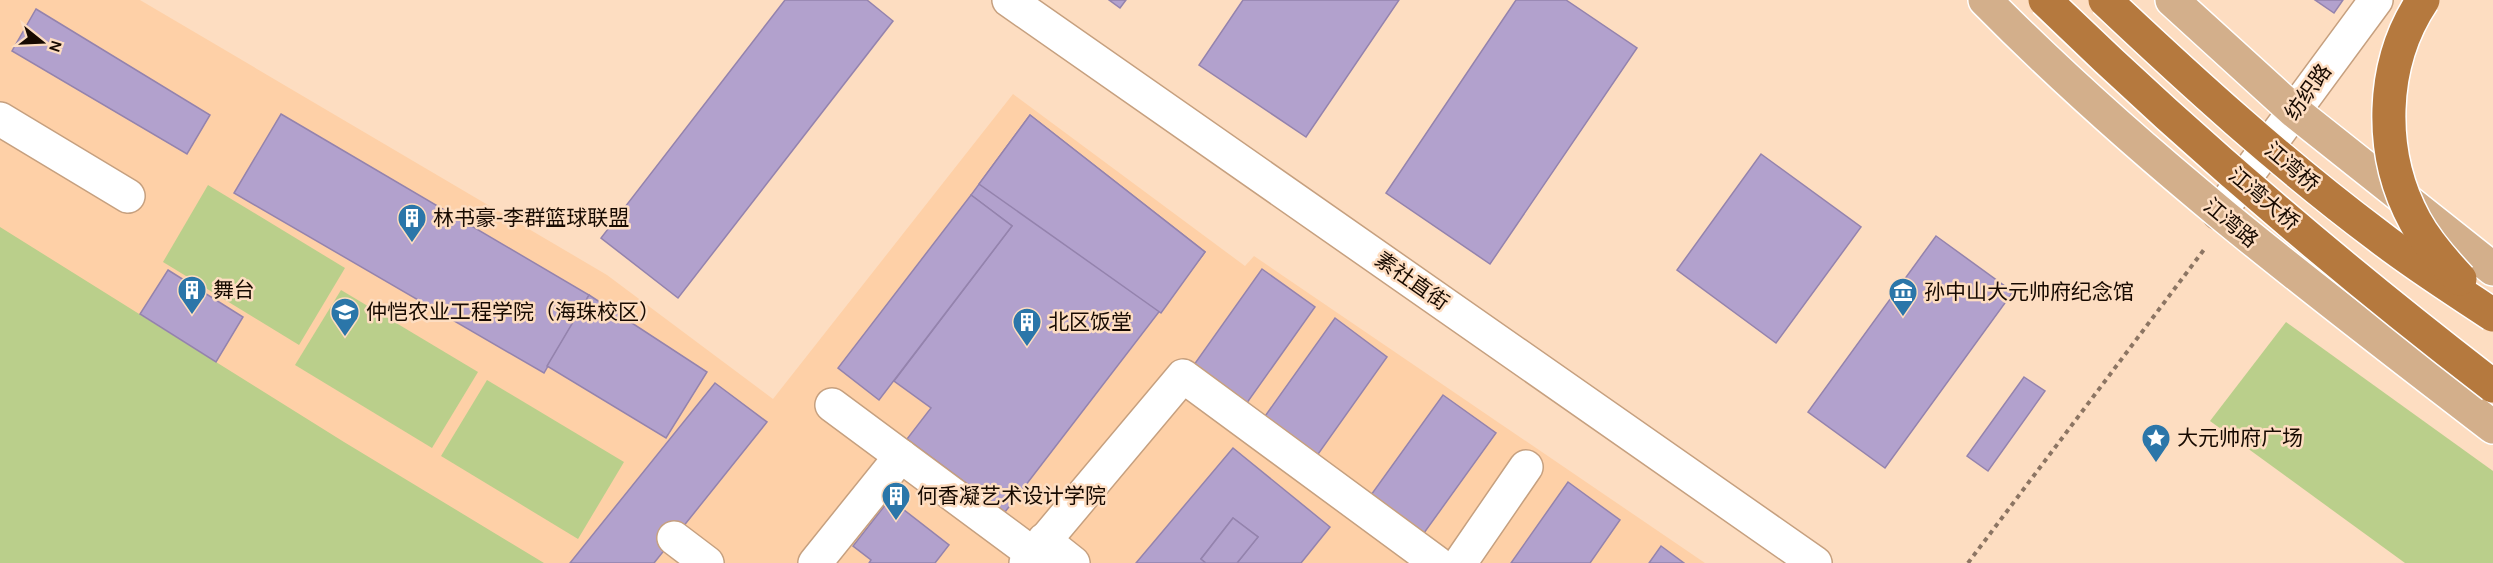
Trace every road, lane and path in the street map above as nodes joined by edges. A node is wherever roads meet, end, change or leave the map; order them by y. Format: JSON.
{"nodes":[{"id":1,"x":1010,"y":0,"type":"edge"},
{"id":2,"x":1985,"y":0,"type":"edge"},
{"id":3,"x":2045,"y":0,"type":"edge"},
{"id":4,"x":2105,"y":0,"type":"edge"},
{"id":5,"x":2172,"y":0,"type":"edge"},
{"id":6,"x":2376,"y":0,"type":"edge"},
{"id":7,"x":2423,"y":0,"type":"edge"},
{"id":8,"x":2294,"y":111,"type":"junction"},
{"id":9,"x":0,"y":119,"type":"edge"},
{"id":10,"x":128,"y":196,"type":"dead end"},
{"id":11,"x":2219,"y":213,"type":"junction"},
{"id":12,"x":2493,"y":269,"type":"edge"},
{"id":13,"x":2493,"y":308,"type":"edge"},
{"id":14,"x":2493,"y":315,"type":"edge"},
{"id":15,"x":2493,"y":386,"type":"edge"},
{"id":16,"x":832,"y":405,"type":"dead end"},
{"id":17,"x":2493,"y":427,"type":"edge"},
{"id":18,"x":901,"y":456,"type":"junction"},
{"id":19,"x":1526,"y":466,"type":"dead end"},
{"id":20,"x":674,"y":538,"type":"dead end"},
{"id":21,"x":1034,"y":552,"type":"edge"},
{"id":22,"x":707,"y":563,"type":"edge"},
{"id":23,"x":815,"y":563,"type":"edge"},
{"id":24,"x":1073,"y":563,"type":"edge"},
{"id":25,"x":1437,"y":563,"type":"edge"},
{"id":26,"x":1460,"y":563,"type":"edge"},
{"id":27,"x":1815,"y":563,"type":"edge"},
{"id":28,"x":1968,"y":563,"type":"edge"}],
"edges":[{"from":1,"to":27,"type":"street","name":"素社直街"},
{"from":2,"to":11,"type":"main road","name":"江湾路"},
{"from":3,"to":15,"type":"highway","name":"江湾大桥","bridge":true},
{"from":4,"to":14,"type":"highway","name":"江湾桥","bridge":true},
{"from":5,"to":8,"type":"main road"},
{"from":6,"to":8,"type":"street","name":"纺织路"},
{"from":7,"to":13,"type":"highway","bridge":true},
{"from":8,"to":11,"type":"street","name":"纺织路"},
{"from":8,"to":12,"type":"main road"},
{"from":9,"to":10,"type":"street"},
{"from":11,"to":17,"type":"main road","name":"江湾路"},
{"from":11,"to":28,"type":"path"},
{"from":16,"to":18,"type":"street"},
{"from":18,"to":21,"type":"street"},
{"from":18,"to":23,"type":"street"},
{"from":19,"to":26,"type":"street"},
{"from":20,"to":22,"type":"street"},
{"from":21,"to":24,"type":"street"},
{"from":21,"to":25,"type":"street"}]}
